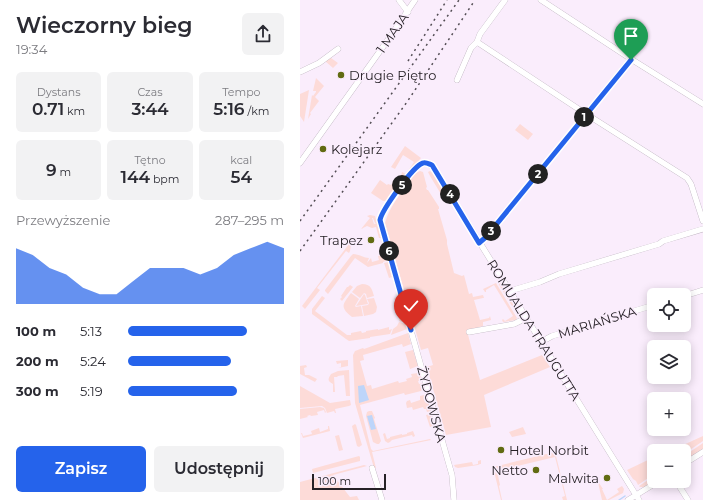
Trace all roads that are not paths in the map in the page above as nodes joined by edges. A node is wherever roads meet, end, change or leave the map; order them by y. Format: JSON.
{"nodes":[{"id":1,"x":399,"y":0,"type":"edge"},
{"id":2,"x":415,"y":0,"type":"edge"},
{"id":3,"x":504,"y":0,"type":"edge"},
{"id":4,"x":540,"y":0,"type":"edge"},
{"id":5,"x":408,"y":12,"type":"junction"},
{"id":6,"x":477,"y":42,"type":"junction"},
{"id":7,"x":338,"y":49,"type":"dead end"},
{"id":8,"x":631,"y":60,"type":"junction"},
{"id":9,"x":300,"y":72,"type":"edge"},
{"id":10,"x":457,"y":80,"type":"dead end"},
{"id":11,"x":703,"y":104,"type":"edge"},
{"id":12,"x":587,"y":114,"type":"junction"},
{"id":13,"x":300,"y":163,"type":"edge"},
{"id":14,"x":426,"y":163,"type":"joint"},
{"id":15,"x":703,"y":221,"type":"edge"},
{"id":16,"x":703,"y":229,"type":"edge"},
{"id":17,"x":479,"y":243,"type":"junction"},
{"id":18,"x":703,"y":290,"type":"edge"},
{"id":19,"x":510,"y":291,"type":"junction"},
{"id":20,"x":691,"y":294,"type":"edge"},
{"id":21,"x":647,"y":307,"type":"edge"},
{"id":22,"x":526,"y":318,"type":"junction"},
{"id":23,"x":469,"y":332,"type":"dead end"},
{"id":24,"x":541,"y":342,"type":"junction"},
{"id":25,"x":703,"y":452,"type":"edge"},
{"id":26,"x":691,"y":460,"type":"edge"},
{"id":27,"x":372,"y":468,"type":"dead end"},
{"id":28,"x":650,"y":488,"type":"edge"},
{"id":29,"x":680,"y":488,"type":"edge"},
{"id":30,"x":638,"y":498,"type":"edge"},
{"id":31,"x":382,"y":500,"type":"edge"},
{"id":32,"x":454,"y":500,"type":"edge"},
{"id":33,"x":628,"y":500,"type":"edge"},
{"id":34,"x":688,"y":500,"type":"edge"}],
"edges":[{"from":1,"to":5,"type":"street"},
{"from":2,"to":5,"type":"street","name":"1 MAJA"},
{"from":3,"to":6,"type":"street"},
{"from":4,"to":8,"type":"street"},
{"from":5,"to":13,"type":"street","name":"1 MAJA"},
{"from":6,"to":10,"type":"street"},
{"from":6,"to":12,"type":"street"},
{"from":7,"to":9,"type":"street"},
{"from":8,"to":11,"type":"street"},
{"from":8,"to":12,"type":"street"},
{"from":12,"to":15,"type":"street"},
{"from":12,"to":17,"type":"street"},
{"from":14,"to":17,"type":"street","name":"ROMUALDA TRAUGUTTA"},
{"from":14,"to":32,"type":"street","name":"ŻYDOWSKA"},
{"from":16,"to":19,"type":"street"},
{"from":17,"to":19,"type":"street","name":"ROMUALDA TRAUGUTTA"},
{"from":18,"to":20,"type":"street"},
{"from":19,"to":22,"type":"street","name":"ROMUALDA TRAUGUTTA"},
{"from":21,"to":24,"type":"street","name":"MARIAŃSKA"},
{"from":22,"to":23,"type":"street"},
{"from":22,"to":24,"type":"street","name":"ROMUALDA TRAUGUTTA"},
{"from":24,"to":30,"type":"street","name":"ROMUALDA TRAUGUTTA"},
{"from":25,"to":26,"type":"street"},
{"from":27,"to":31,"type":"street"},
{"from":28,"to":30,"type":"street"},
{"from":29,"to":34,"type":"street"},
{"from":30,"to":33,"type":"street"}]}
